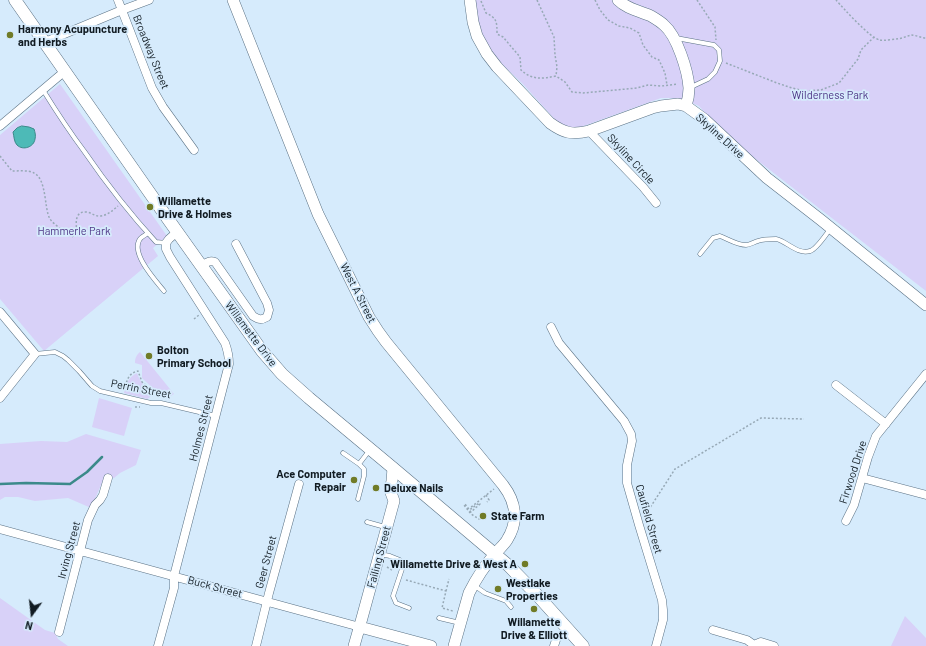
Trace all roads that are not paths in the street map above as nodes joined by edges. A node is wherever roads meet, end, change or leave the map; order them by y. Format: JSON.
{"nodes":[{"id":1,"x":15,"y":0,"type":"edge"},
{"id":2,"x":118,"y":0,"type":"edge"},
{"id":3,"x":149,"y":0,"type":"edge"},
{"id":4,"x":233,"y":0,"type":"edge"},
{"id":5,"x":470,"y":0,"type":"edge"},
{"id":6,"x":618,"y":0,"type":"edge"},
{"id":7,"x":122,"y":10,"type":"junction"},
{"id":8,"x":673,"y":37,"type":"junction"},
{"id":9,"x":44,"y":42,"type":"junction"},
{"id":10,"x":65,"y":71,"type":"junction"},
{"id":11,"x":688,"y":85,"type":"junction"},
{"id":12,"x":43,"y":90,"type":"junction"},
{"id":13,"x":686,"y":106,"type":"junction"},
{"id":14,"x":0,"y":126,"type":"edge"},
{"id":15,"x":589,"y":131,"type":"junction"},
{"id":16,"x":194,"y":150,"type":"dead end"},
{"id":17,"x":656,"y":203,"type":"dead end"},
{"id":18,"x":831,"y":228,"type":"junction"},
{"id":19,"x":177,"y":232,"type":"junction"},
{"id":20,"x":148,"y":233,"type":"junction"},
{"id":21,"x":166,"y":243,"type":"junction"},
{"id":22,"x":236,"y":244,"type":"dead end"},
{"id":23,"x":700,"y":254,"type":"dead end"},
{"id":24,"x":201,"y":266,"type":"junction"},
{"id":25,"x":164,"y":291,"type":"dead end"},
{"id":26,"x":926,"y":305,"type":"edge"},
{"id":27,"x":0,"y":312,"type":"edge"},
{"id":28,"x":551,"y":327,"type":"dead end"},
{"id":29,"x":35,"y":354,"type":"junction"},
{"id":30,"x":926,"y":374,"type":"edge"},
{"id":31,"x":836,"y":385,"type":"dead end"},
{"id":32,"x":0,"y":398,"type":"edge"},
{"id":33,"x":216,"y":416,"type":"junction"},
{"id":34,"x":886,"y":424,"type":"junction"},
{"id":35,"x":370,"y":449,"type":"junction"},
{"id":36,"x":343,"y":453,"type":"dead end"},
{"id":37,"x":359,"y":464,"type":"junction"},
{"id":38,"x":393,"y":468,"type":"junction"},
{"id":39,"x":108,"y":478,"type":"dead end"},
{"id":40,"x":862,"y":478,"type":"junction"},
{"id":41,"x":299,"y":484,"type":"dead end"},
{"id":42,"x":926,"y":495,"type":"edge"},
{"id":43,"x":358,"y":499,"type":"dead end"},
{"id":44,"x":846,"y":521,"type":"dead end"},
{"id":45,"x":367,"y":522,"type":"dead end"},
{"id":46,"x":0,"y":528,"type":"edge"},
{"id":47,"x":387,"y":528,"type":"junction"},
{"id":48,"x":80,"y":550,"type":"junction"},
{"id":49,"x":380,"y":554,"type":"junction"},
{"id":50,"x":495,"y":554,"type":"junction"},
{"id":51,"x":174,"y":576,"type":"junction"},
{"id":52,"x":473,"y":584,"type":"junction"},
{"id":53,"x":267,"y":601,"type":"junction"},
{"id":54,"x":511,"y":607,"type":"dead end"},
{"id":55,"x":409,"y":608,"type":"dead end"},
{"id":56,"x":438,"y":618,"type":"dead end"},
{"id":57,"x":461,"y":623,"type":"junction"},
{"id":58,"x":360,"y":627,"type":"junction"},
{"id":59,"x":713,"y":630,"type":"dead end"},
{"id":60,"x":59,"y":632,"type":"dead end"},
{"id":61,"x":754,"y":645,"type":"edge"},
{"id":62,"x":158,"y":646,"type":"edge"},
{"id":63,"x":256,"y":646,"type":"edge"},
{"id":64,"x":354,"y":646,"type":"edge"},
{"id":65,"x":431,"y":646,"type":"edge"},
{"id":66,"x":454,"y":646,"type":"edge"},
{"id":67,"x":584,"y":646,"type":"edge"},
{"id":68,"x":656,"y":646,"type":"edge"},
{"id":69,"x":774,"y":646,"type":"edge"}],
"edges":[{"from":1,"to":9,"type":"main road","name":"Willamette Drive"},
{"from":2,"to":7,"type":"street","name":"Broadway Street"},
{"from":3,"to":7,"type":"street"},
{"from":4,"to":50,"type":"street","name":"West A Street"},
{"from":5,"to":15,"type":"street","name":"Skyline Drive"},
{"from":6,"to":8,"type":"street"},
{"from":7,"to":9,"type":"street"},
{"from":7,"to":16,"type":"street","name":"Broadway Street"},
{"from":8,"to":11,"type":"street"},
{"from":8,"to":11,"type":"lane"},
{"from":9,"to":10,"type":"main road","name":"Willamette Drive"},
{"from":10,"to":12,"type":"street"},
{"from":10,"to":19,"type":"main road","name":"Willamette Drive"},
{"from":11,"to":13,"type":"street"},
{"from":12,"to":14,"type":"street"},
{"from":12,"to":20,"type":"lane"},
{"from":13,"to":15,"type":"street","name":"Skyline Drive"},
{"from":13,"to":18,"type":"street","name":"Skyline Drive"},
{"from":15,"to":17,"type":"street","name":"Skyline Circle"},
{"from":18,"to":23,"type":"lane"},
{"from":18,"to":26,"type":"street","name":"Skyline Drive"},
{"from":19,"to":21,"type":"street"},
{"from":19,"to":24,"type":"main road","name":"Willamette Drive"},
{"from":20,"to":21,"type":"lane"},
{"from":20,"to":25,"type":"lane"},
{"from":21,"to":33,"type":"street","name":"Holmes Street"},
{"from":22,"to":24,"type":"street"},
{"from":24,"to":35,"type":"main road","name":"Willamette Drive"},
{"from":27,"to":29,"type":"street"},
{"from":28,"to":68,"type":"street","name":"Caufield Street"},
{"from":29,"to":32,"type":"street"},
{"from":29,"to":33,"type":"lane","name":"Perrin Street"},
{"from":30,"to":34,"type":"street","name":"Firwood Drive"},
{"from":31,"to":34,"type":"street"},
{"from":33,"to":51,"type":"street","name":"Holmes Street"},
{"from":34,"to":40,"type":"street","name":"Firwood Drive"},
{"from":35,"to":37,"type":"lane"},
{"from":35,"to":38,"type":"main road","name":"Willamette Drive"},
{"from":36,"to":37,"type":"lane"},
{"from":37,"to":43,"type":"lane"},
{"from":38,"to":47,"type":"street","name":"Failing Street"},
{"from":38,"to":50,"type":"main road","name":"Willamette Drive"},
{"from":39,"to":48,"type":"street","name":"Irving Street"},
{"from":40,"to":42,"type":"street"},
{"from":40,"to":44,"type":"street","name":"Firwood Drive"},
{"from":41,"to":53,"type":"street","name":"Geer Street"},
{"from":45,"to":47,"type":"lane"},
{"from":46,"to":48,"type":"street","name":"Buck Street"},
{"from":47,"to":49,"type":"street","name":"Failing Street"},
{"from":48,"to":51,"type":"street","name":"Buck Street"},
{"from":48,"to":60,"type":"street","name":"Irving Street"},
{"from":49,"to":55,"type":"lane"},
{"from":49,"to":58,"type":"street","name":"Failing Street"},
{"from":50,"to":52,"type":"street","name":"West A Street"},
{"from":50,"to":67,"type":"main road","name":"Willamette Drive"},
{"from":51,"to":53,"type":"street","name":"Buck Street"},
{"from":51,"to":62,"type":"street","name":"Holmes Street"},
{"from":52,"to":54,"type":"lane"},
{"from":52,"to":57,"type":"street","name":"West A Street"},
{"from":53,"to":58,"type":"street","name":"Buck Street"},
{"from":53,"to":63,"type":"street","name":"Geer Street"},
{"from":56,"to":57,"type":"lane"},
{"from":57,"to":66,"type":"street","name":"West A Street"},
{"from":58,"to":64,"type":"street","name":"Failing Street"},
{"from":58,"to":65,"type":"street","name":"Buck Street"},
{"from":59,"to":61,"type":"street"},
{"from":61,"to":69,"type":"street"}]}
